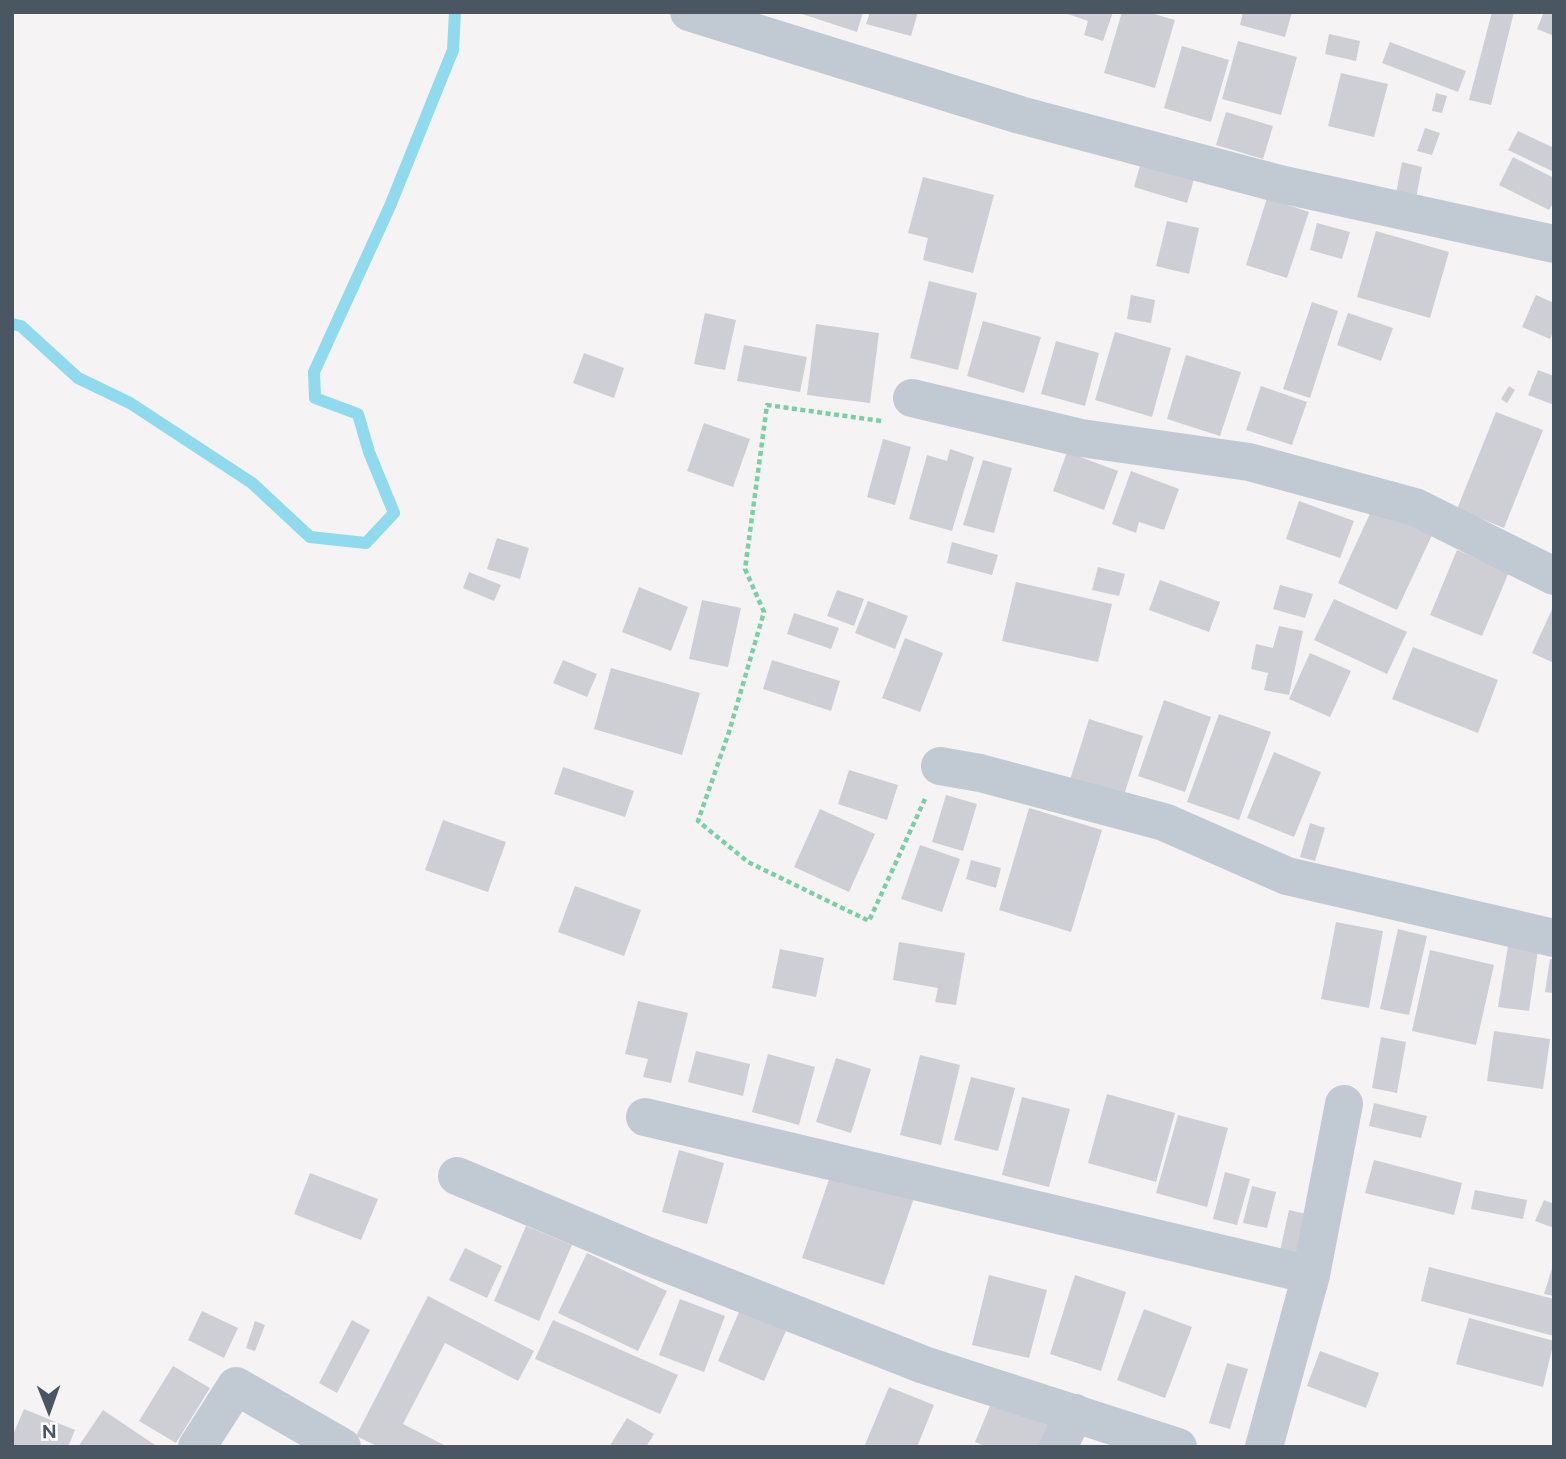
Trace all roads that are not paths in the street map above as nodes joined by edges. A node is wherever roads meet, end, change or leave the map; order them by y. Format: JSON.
{"nodes":[{"id":1,"x":689,"y":12,"type":"edge"},
{"id":2,"x":1554,"y":244,"type":"edge"},
{"id":3,"x":912,"y":398,"type":"road end"},
{"id":4,"x":1554,"y":576,"type":"edge"},
{"id":5,"x":940,"y":766,"type":"road end"},
{"id":6,"x":1554,"y":938,"type":"edge"},
{"id":7,"x":1344,"y":1104,"type":"dead end"},
{"id":8,"x":645,"y":1117,"type":"dead end"},
{"id":9,"x":457,"y":1176,"type":"dead end"},
{"id":10,"x":1311,"y":1275,"type":"junction"},
{"id":11,"x":1075,"y":1413,"type":"junction"},
{"id":12,"x":197,"y":1447,"type":"edge"},
{"id":13,"x":342,"y":1447,"type":"edge"},
{"id":14,"x":1058,"y":1447,"type":"edge"},
{"id":15,"x":1178,"y":1447,"type":"edge"},
{"id":16,"x":1264,"y":1447,"type":"edge"}],
"edges":[{"from":1,"to":2,"type":"street"},
{"from":3,"to":4,"type":"street"},
{"from":5,"to":6,"type":"street"},
{"from":7,"to":10,"type":"street"},
{"from":8,"to":10,"type":"street"},
{"from":9,"to":11,"type":"street"},
{"from":10,"to":16,"type":"street"},
{"from":11,"to":14,"type":"street"},
{"from":11,"to":15,"type":"street"},
{"from":12,"to":13,"type":"street"}]}
